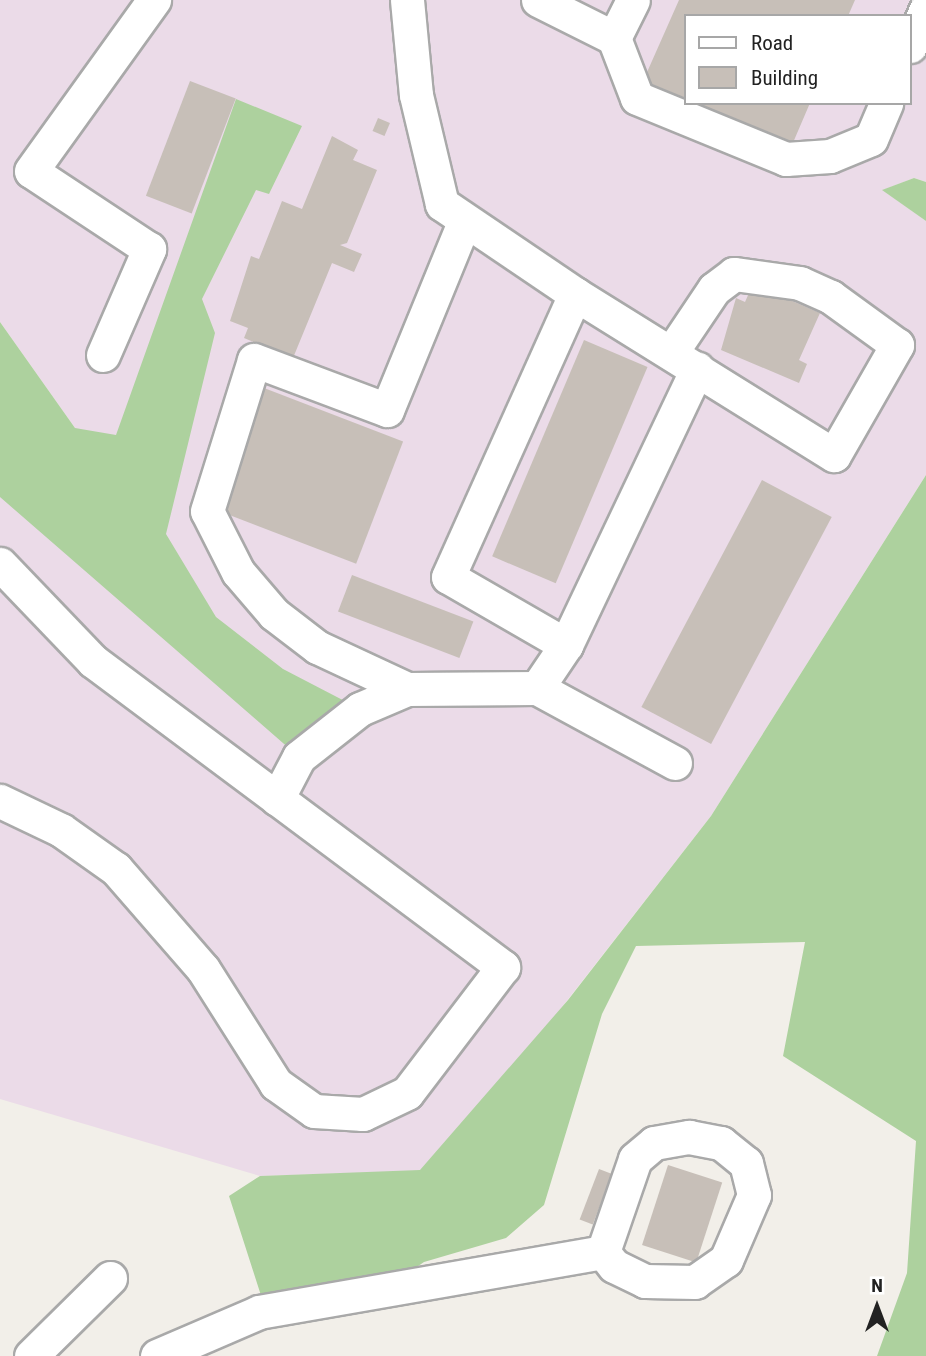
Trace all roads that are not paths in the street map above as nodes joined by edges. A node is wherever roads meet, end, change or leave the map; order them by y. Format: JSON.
{"nodes":[{"id":1,"x":155,"y":0,"type":"edge"},
{"id":2,"x":407,"y":0,"type":"edge"},
{"id":3,"x":538,"y":0,"type":"edge"},
{"id":4,"x":633,"y":0,"type":"edge"},
{"id":5,"x":926,"y":9,"type":"edge"},
{"id":6,"x":614,"y":38,"type":"junction"},
{"id":7,"x":912,"y":41,"type":"edge"},
{"id":8,"x":885,"y":105,"type":"edge"},
{"id":9,"x":465,"y":220,"type":"junction"},
{"id":10,"x":576,"y":294,"type":"junction"},
{"id":11,"x":103,"y":355,"type":"dead end"},
{"id":12,"x":684,"y":361,"type":"junction"},
{"id":13,"x":0,"y":564,"type":"edge"},
{"id":14,"x":566,"y":645,"type":"junction"},
{"id":15,"x":537,"y":688,"type":"junction"},
{"id":16,"x":407,"y":689,"type":"junction"},
{"id":17,"x":675,"y":763,"type":"dead end"},
{"id":18,"x":277,"y":799,"type":"junction"},
{"id":19,"x":0,"y":801,"type":"edge"},
{"id":20,"x":603,"y":1252,"type":"junction"},
{"id":21,"x":110,"y":1278,"type":"dead end"},
{"id":22,"x":31,"y":1356,"type":"edge"},
{"id":23,"x":157,"y":1356,"type":"edge"}],
"edges":[{"from":1,"to":11,"type":"lane"},
{"from":2,"to":9,"type":"lane"},
{"from":3,"to":6,"type":"lane"},
{"from":4,"to":6,"type":"lane"},
{"from":5,"to":7,"type":"lane"},
{"from":6,"to":8,"type":"lane"},
{"from":9,"to":10,"type":"lane"},
{"from":9,"to":16,"type":"lane"},
{"from":10,"to":12,"type":"lane"},
{"from":10,"to":14,"type":"lane"},
{"from":12,"to":12,"type":"lane"},
{"from":12,"to":14,"type":"lane"},
{"from":13,"to":18,"type":"lane"},
{"from":14,"to":15,"type":"lane"},
{"from":15,"to":16,"type":"lane"},
{"from":15,"to":17,"type":"lane"},
{"from":16,"to":18,"type":"lane"},
{"from":18,"to":19,"type":"lane"},
{"from":20,"to":20,"type":"lane"},
{"from":20,"to":23,"type":"lane"},
{"from":21,"to":22,"type":"lane"}]}
